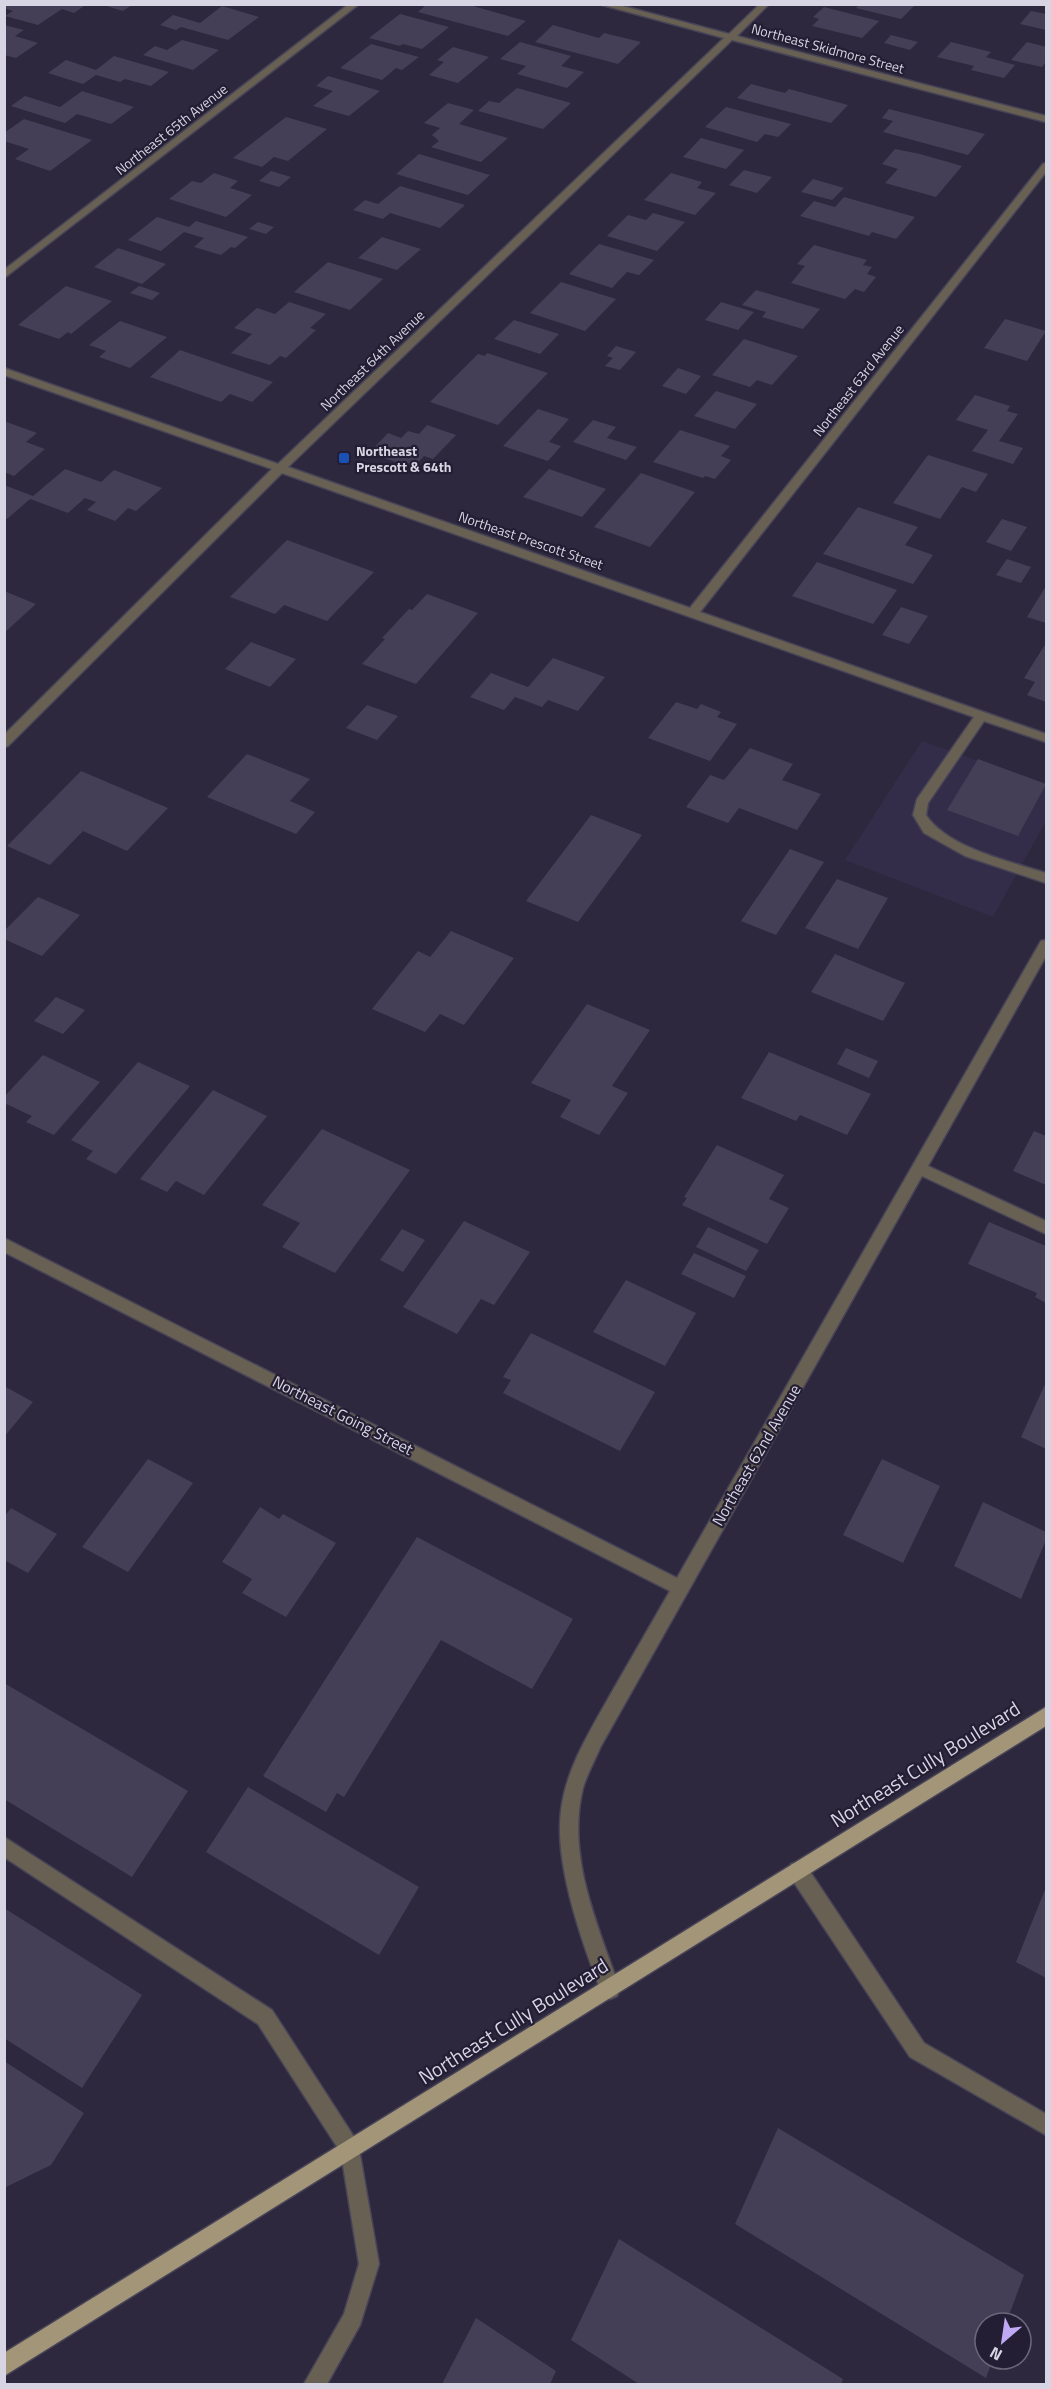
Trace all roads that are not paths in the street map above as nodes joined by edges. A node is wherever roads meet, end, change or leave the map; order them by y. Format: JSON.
{"nodes":[{"id":1,"x":355,"y":4,"type":"edge"},
{"id":2,"x":603,"y":4,"type":"edge"},
{"id":3,"x":765,"y":4,"type":"edge"},
{"id":4,"x":731,"y":37,"type":"junction"},
{"id":5,"x":1047,"y":119,"type":"edge"},
{"id":6,"x":1047,"y":166,"type":"edge"},
{"id":7,"x":4,"y":275,"type":"edge"},
{"id":8,"x":4,"y":371,"type":"edge"},
{"id":9,"x":280,"y":468,"type":"junction"},
{"id":10,"x":693,"y":613,"type":"junction"},
{"id":11,"x":982,"y":715,"type":"junction"},
{"id":12,"x":1047,"y":738,"type":"edge"},
{"id":13,"x":4,"y":743,"type":"edge"},
{"id":14,"x":1047,"y":878,"type":"edge"},
{"id":15,"x":1047,"y":945,"type":"edge"},
{"id":16,"x":919,"y":1168,"type":"junction"},
{"id":17,"x":1047,"y":1228,"type":"edge"},
{"id":18,"x":4,"y":1244,"type":"edge"},
{"id":19,"x":680,"y":1588,"type":"junction"},
{"id":20,"x":1047,"y":1716,"type":"edge"},
{"id":21,"x":4,"y":1846,"type":"edge"},
{"id":22,"x":798,"y":1871,"type":"junction"},
{"id":23,"x":610,"y":1989,"type":"junction"},
{"id":24,"x":1047,"y":2124,"type":"edge"},
{"id":25,"x":351,"y":2150,"type":"junction"},
{"id":26,"x":4,"y":2366,"type":"edge"},
{"id":27,"x":315,"y":2385,"type":"edge"}],
"edges":[{"from":1,"to":7,"type":"street","name":"Northeast 65th Avenue"},
{"from":2,"to":4,"type":"street","name":"Northeast Skidmore Street"},
{"from":3,"to":4,"type":"street","name":"Northeast 64th Avenue"},
{"from":4,"to":5,"type":"street","name":"Northeast Skidmore Street"},
{"from":4,"to":9,"type":"street","name":"Northeast 64th Avenue"},
{"from":6,"to":10,"type":"street","name":"Northeast 63rd Avenue"},
{"from":8,"to":9,"type":"street","name":"Northeast Prescott Street"},
{"from":9,"to":10,"type":"street","name":"Northeast Prescott Street"},
{"from":9,"to":13,"type":"street","name":"Northeast 64th Avenue"},
{"from":10,"to":11,"type":"street","name":"Northeast Prescott Street"},
{"from":11,"to":12,"type":"street","name":"Northeast Prescott Street"},
{"from":11,"to":14,"type":"street"},
{"from":15,"to":16,"type":"street","name":"Northeast 62nd Avenue"},
{"from":16,"to":17,"type":"street"},
{"from":16,"to":19,"type":"street","name":"Northeast 62nd Avenue"},
{"from":18,"to":19,"type":"street","name":"Northeast Going Street"},
{"from":19,"to":23,"type":"street","name":"Northeast 62nd Avenue"},
{"from":20,"to":22,"type":"main road","name":"Northeast Cully Boulevard"},
{"from":21,"to":25,"type":"street"},
{"from":22,"to":23,"type":"main road","name":"Northeast Cully Boulevard"},
{"from":22,"to":24,"type":"street"},
{"from":23,"to":25,"type":"main road","name":"Northeast Cully Boulevard"},
{"from":25,"to":26,"type":"main road","name":"Northeast Cully Boulevard"},
{"from":25,"to":27,"type":"street"}]}
